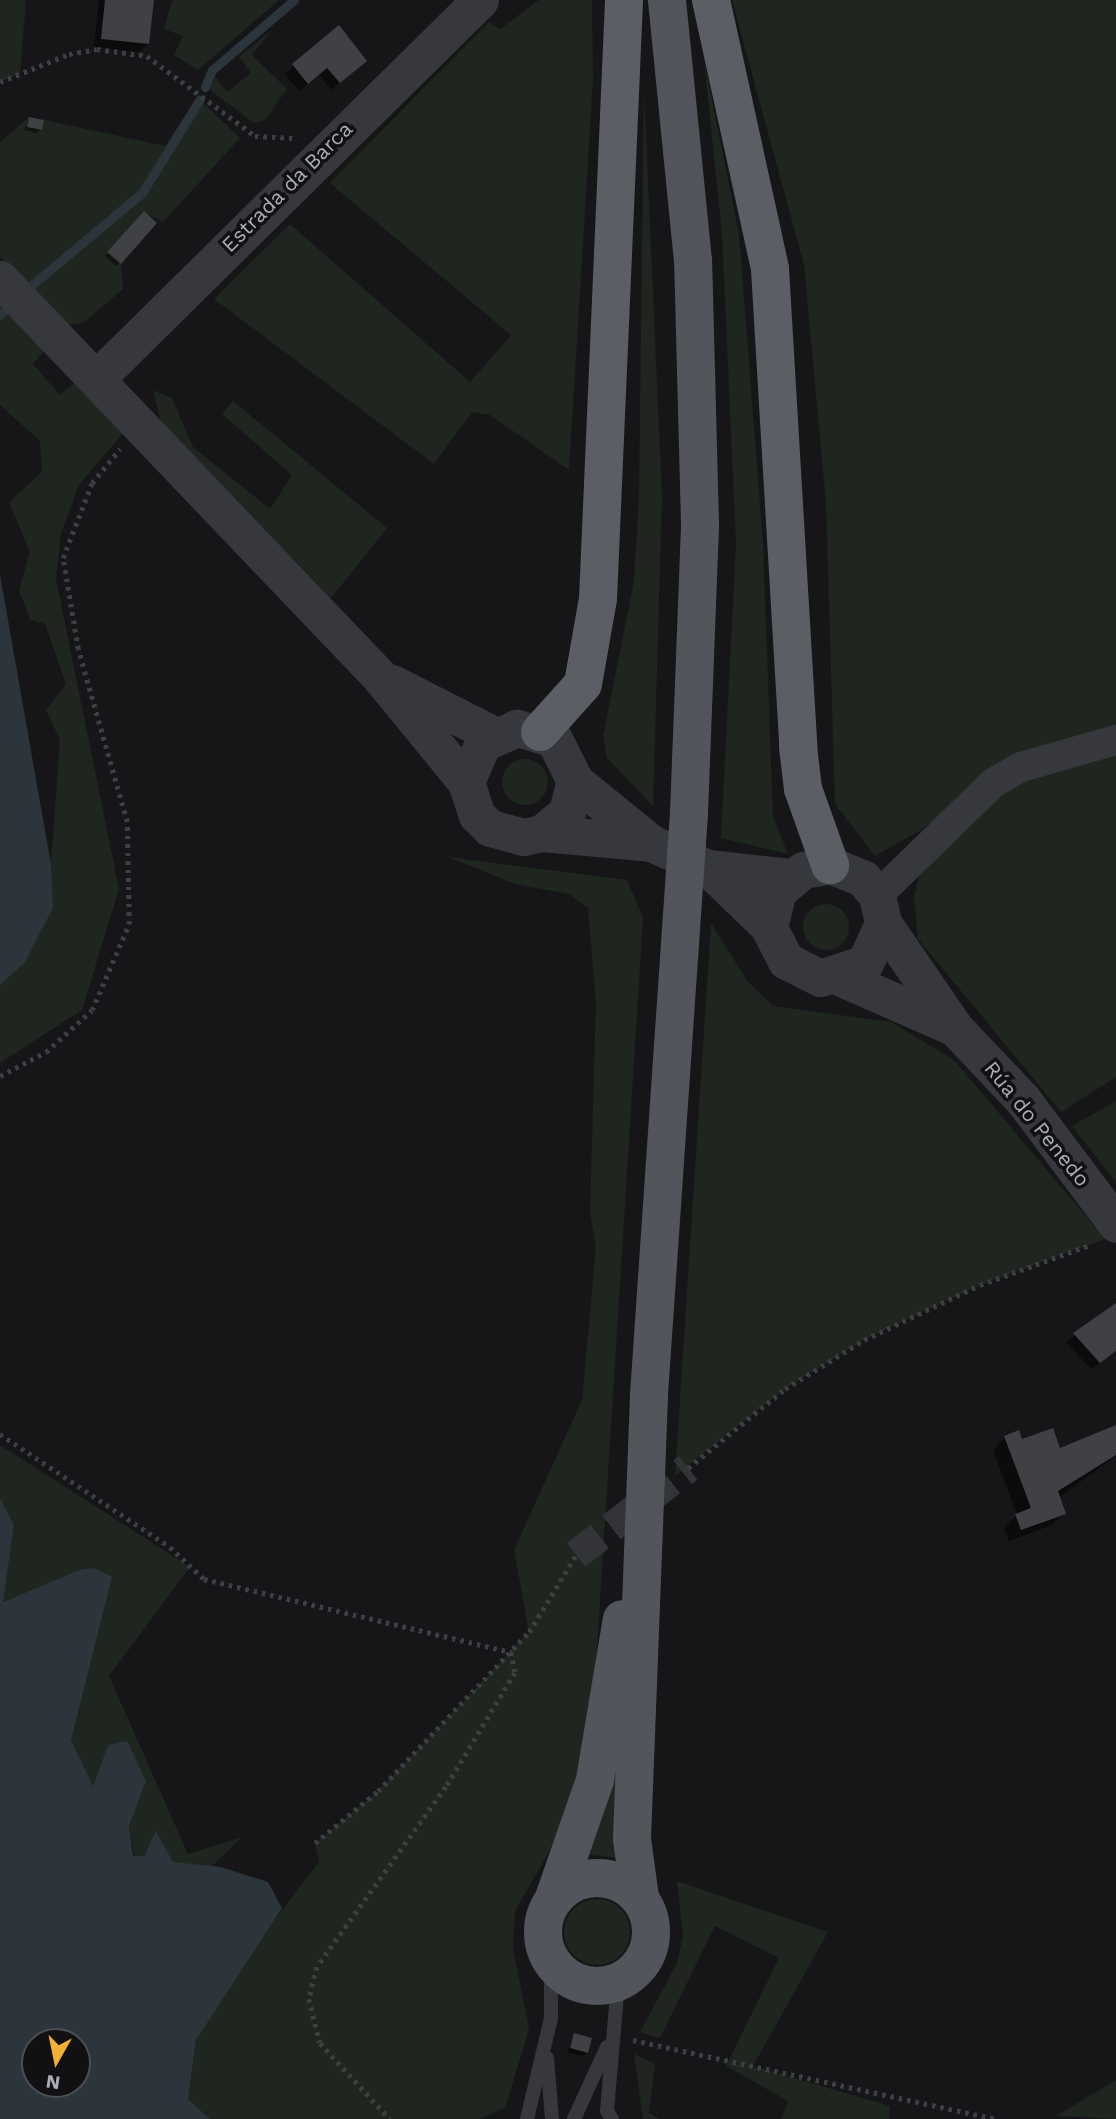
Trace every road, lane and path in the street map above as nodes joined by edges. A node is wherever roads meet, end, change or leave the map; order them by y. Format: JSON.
{"nodes":[{"id":1,"x":480,"y":0,"type":"edge"},
{"id":2,"x":624,"y":0,"type":"edge"},
{"id":3,"x":667,"y":0,"type":"edge"},
{"id":4,"x":711,"y":0,"type":"edge"},
{"id":5,"x":0,"y":82,"type":"edge"},
{"id":6,"x":334,"y":139,"type":"junction"},
{"id":7,"x":0,"y":279,"type":"edge"},
{"id":8,"x":97,"y":378,"type":"junction"},
{"id":9,"x":140,"y":424,"type":"junction"},
{"id":10,"x":380,"y":677,"type":"junction"},
{"id":11,"x":540,"y":732,"type":"junction"},
{"id":12,"x":494,"y":734,"type":"junction"},
{"id":13,"x":1116,"y":740,"type":"edge"},
{"id":14,"x":575,"y":780,"type":"junction"},
{"id":15,"x":466,"y":782,"type":"junction"},
{"id":16,"x":542,"y":833,"type":"junction"},
{"id":17,"x":650,"y":843,"type":"junction"},
{"id":18,"x":831,"y":865,"type":"junction"},
{"id":19,"x":709,"y":868,"type":"junction"},
{"id":20,"x":791,"y":877,"type":"junction"},
{"id":21,"x":880,"y":910,"type":"junction"},
{"id":22,"x":769,"y":927,"type":"junction"},
{"id":23,"x":839,"y":977,"type":"junction"},
{"id":24,"x":955,"y":1028,"type":"junction"},
{"id":25,"x":0,"y":1076,"type":"edge"},
{"id":26,"x":1110,"y":1232,"type":"edge"},
{"id":27,"x":649,"y":1394,"type":"junction"},
{"id":28,"x":0,"y":1434,"type":"edge"},
{"id":29,"x":688,"y":1468,"type":"tunnel mouth"},
{"id":30,"x":576,"y":1555,"type":"tunnel mouth"},
{"id":31,"x":511,"y":1651,"type":"junction"},
{"id":32,"x":315,"y":1843,"type":"dead end"},
{"id":33,"x":554,"y":1898,"type":"junction"},
{"id":34,"x":640,"y":1898,"type":"junction"},
{"id":35,"x":551,"y":1961,"type":"junction"},
{"id":36,"x":618,"y":1983,"type":"junction"},
{"id":37,"x":611,"y":2038,"type":"junction"},
{"id":38,"x":546,"y":2046,"type":"junction"},
{"id":39,"x":390,"y":2119,"type":"edge"},
{"id":40,"x":527,"y":2119,"type":"edge"},
{"id":41,"x":552,"y":2119,"type":"edge"},
{"id":42,"x":574,"y":2119,"type":"edge"},
{"id":43,"x":612,"y":2119,"type":"edge"},
{"id":44,"x":995,"y":2119,"type":"edge"}],
"edges":[{"from":1,"to":6,"type":"street","name":"Estrada da Barca"},
{"from":2,"to":11,"type":"highway"},
{"from":3,"to":27,"type":"main road"},
{"from":4,"to":18,"type":"highway"},
{"from":5,"to":6,"type":"path"},
{"from":6,"to":8,"type":"street","name":"Estrada da Barca"},
{"from":7,"to":8,"type":"street"},
{"from":8,"to":9,"type":"street"},
{"from":9,"to":10,"type":"street"},
{"from":9,"to":25,"type":"path"},
{"from":10,"to":12,"type":"street"},
{"from":10,"to":15,"type":"street"},
{"from":11,"to":12,"type":"street"},
{"from":11,"to":14,"type":"street"},
{"from":12,"to":15,"type":"street"},
{"from":13,"to":21,"type":"street"},
{"from":14,"to":16,"type":"street"},
{"from":14,"to":17,"type":"street"},
{"from":15,"to":16,"type":"street"},
{"from":16,"to":17,"type":"street"},
{"from":17,"to":19,"type":"street"},
{"from":18,"to":20,"type":"street"},
{"from":18,"to":21,"type":"street"},
{"from":19,"to":20,"type":"street"},
{"from":19,"to":22,"type":"street"},
{"from":20,"to":22,"type":"street"},
{"from":21,"to":23,"type":"street"},
{"from":21,"to":24,"type":"street","name":"Rúa do Penedo"},
{"from":22,"to":23,"type":"street"},
{"from":23,"to":24,"type":"street","name":"Rúa do Penedo"},
{"from":24,"to":26,"type":"street","name":"Rúa do Penedo"},
{"from":26,"to":29,"type":"path"},
{"from":27,"to":33,"type":"main road"},
{"from":27,"to":34,"type":"main road"},
{"from":28,"to":31,"type":"path"},
{"from":30,"to":31,"type":"path"},
{"from":31,"to":32,"type":"path"},
{"from":31,"to":39,"type":"path"},
{"from":33,"to":34,"type":"main road"},
{"from":33,"to":35,"type":"main road"},
{"from":34,"to":36,"type":"main road"},
{"from":35,"to":36,"type":"main road"},
{"from":35,"to":38,"type":"lane"},
{"from":36,"to":37,"type":"lane"},
{"from":37,"to":42,"type":"lane"},
{"from":37,"to":43,"type":"lane"},
{"from":37,"to":44,"type":"path"},
{"from":38,"to":40,"type":"lane"},
{"from":38,"to":41,"type":"lane"}]}
